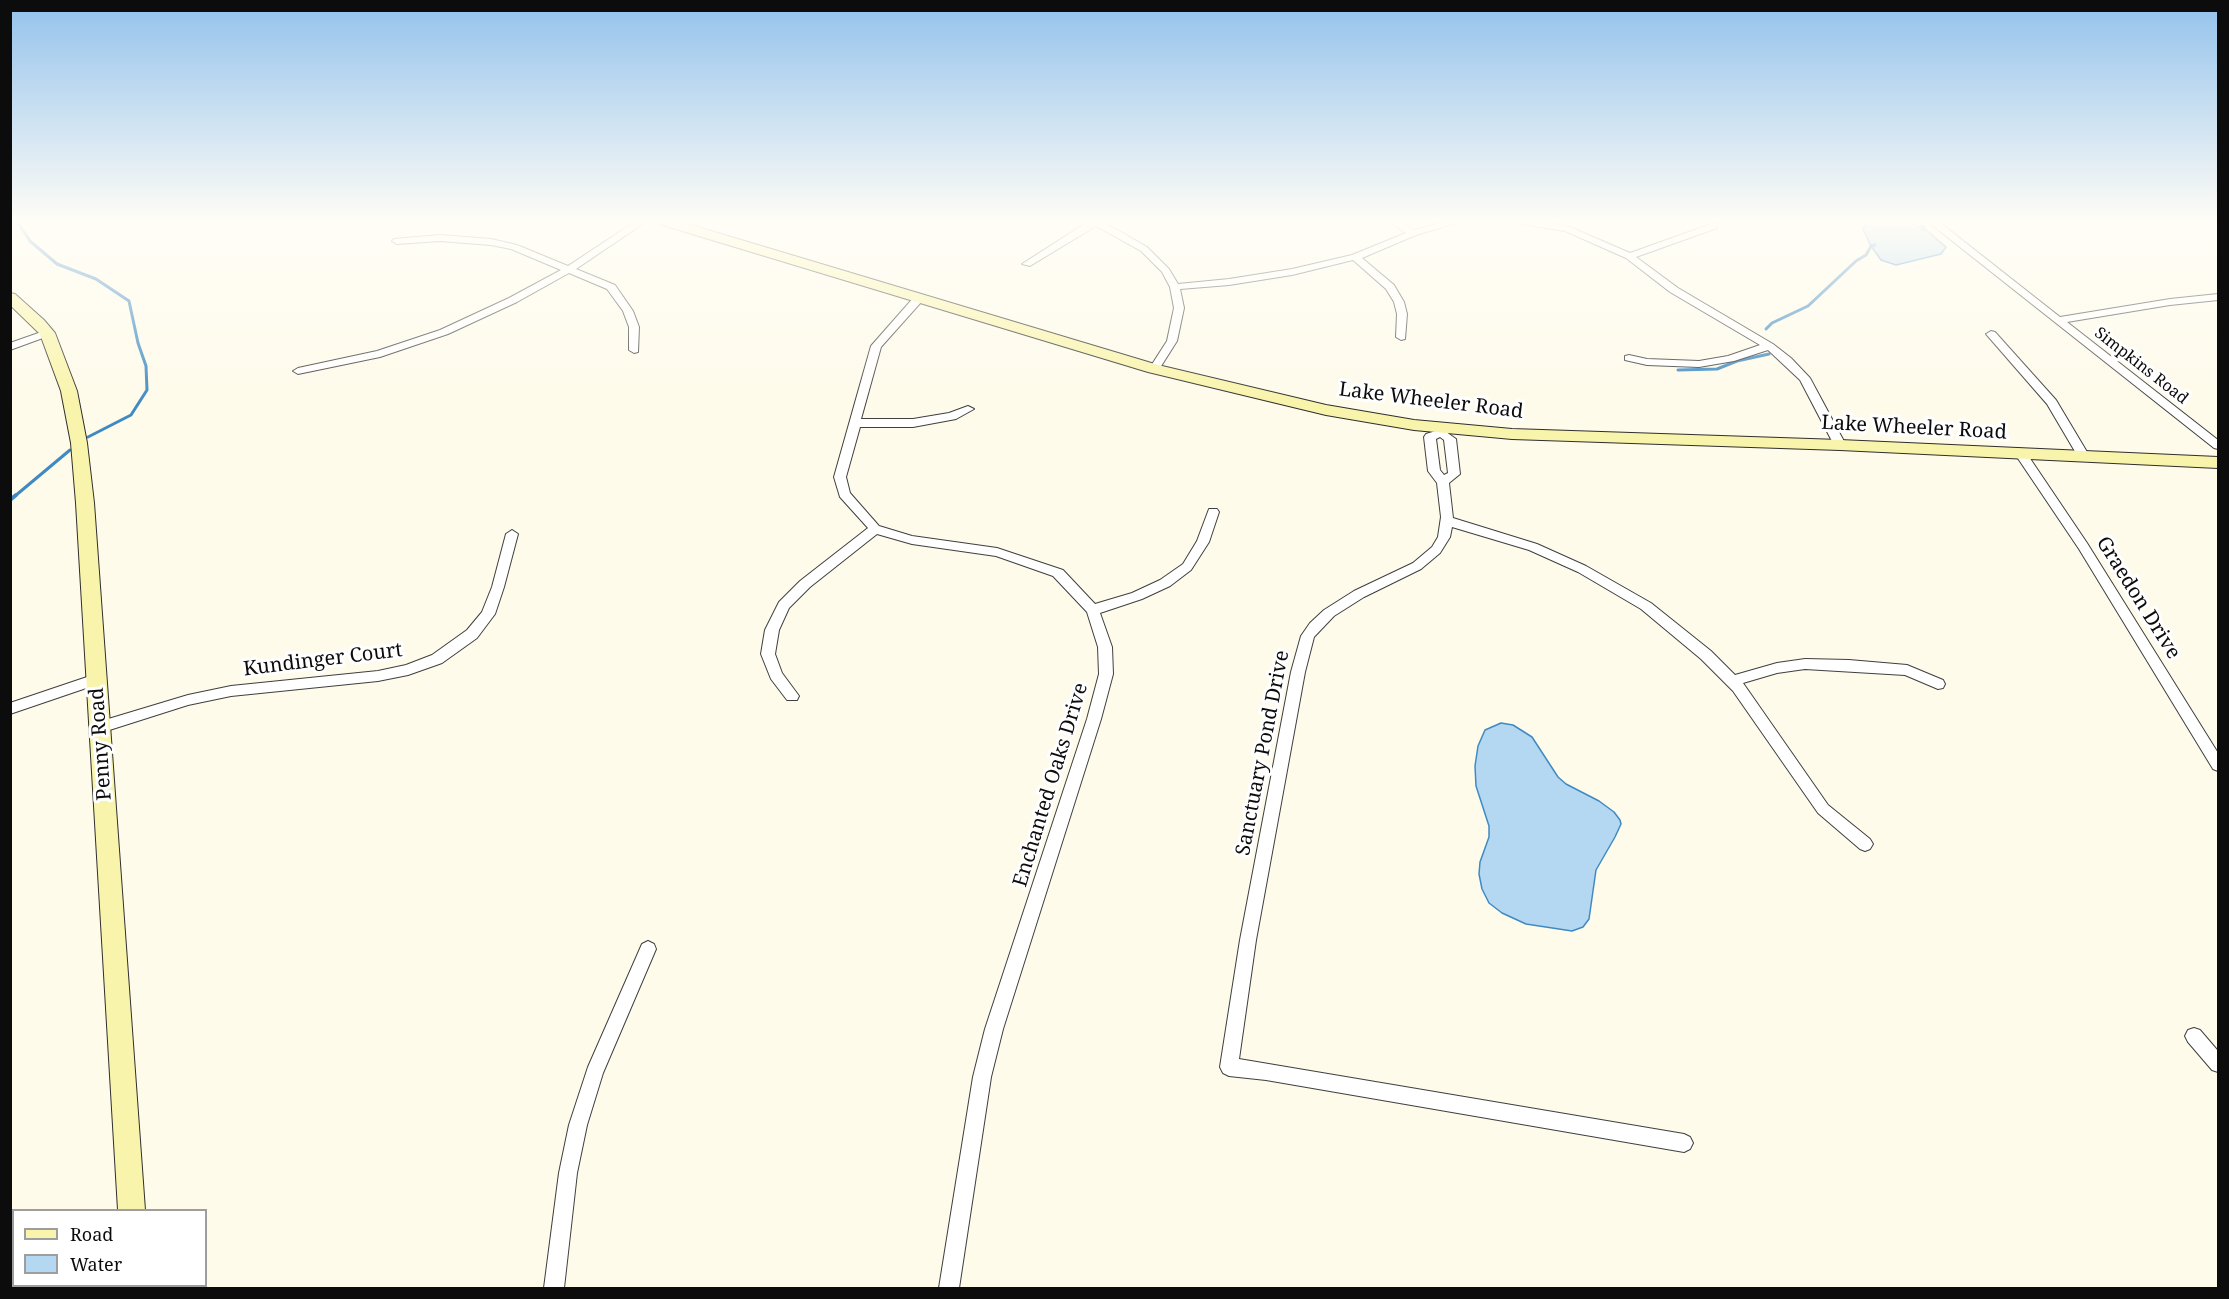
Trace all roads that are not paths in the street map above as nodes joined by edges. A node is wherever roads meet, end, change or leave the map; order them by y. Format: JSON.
{"nodes":[{"id":1,"x":546,"y":282,"type":"edge"},
{"id":2,"x":597,"y":282,"type":"edge"},
{"id":3,"x":865,"y":282,"type":"edge"},
{"id":4,"x":1172,"y":282,"type":"edge"},
{"id":5,"x":1224,"y":282,"type":"edge"},
{"id":6,"x":1384,"y":282,"type":"edge"},
{"id":7,"x":1663,"y":282,"type":"edge"},
{"id":8,"x":2009,"y":282,"type":"edge"},
{"id":9,"x":1175,"y":287,"type":"junction"},
{"id":10,"x":10,"y":297,"type":"edge"},
{"id":11,"x":2218,"y":297,"type":"edge"},
{"id":12,"x":919,"y":298,"type":"junction"},
{"id":13,"x":2058,"y":320,"type":"junction"},
{"id":14,"x":47,"y":333,"type":"junction"},
{"id":15,"x":1991,"y":334,"type":"dead end"},
{"id":16,"x":1401,"y":337,"type":"dead end"},
{"id":17,"x":1769,"y":346,"type":"junction"},
{"id":18,"x":10,"y":347,"type":"edge"},
{"id":19,"x":634,"y":350,"type":"dead end"},
{"id":20,"x":1629,"y":358,"type":"dead end"},
{"id":21,"x":1154,"y":369,"type":"junction"},
{"id":22,"x":298,"y":370,"type":"dead end"},
{"id":23,"x":968,"y":409,"type":"dead end"},
{"id":24,"x":857,"y":423,"type":"junction"},
{"id":25,"x":1442,"y":431,"type":"junction"},
{"id":26,"x":2218,"y":445,"type":"edge"},
{"id":27,"x":1840,"y":446,"type":"junction"},
{"id":28,"x":2021,"y":454,"type":"junction"},
{"id":29,"x":2084,"y":457,"type":"junction"},
{"id":30,"x":2218,"y":463,"type":"edge"},
{"id":31,"x":1443,"y":482,"type":"junction"},
{"id":32,"x":1213,"y":512,"type":"dead end"},
{"id":33,"x":1446,"y":521,"type":"junction"},
{"id":34,"x":875,"y":529,"type":"junction"},
{"id":35,"x":512,"y":534,"type":"dead end"},
{"id":36,"x":1093,"y":610,"type":"junction"},
{"id":37,"x":96,"y":679,"type":"junction"},
{"id":38,"x":1732,"y":681,"type":"junction"},
{"id":39,"x":1938,"y":684,"type":"dead end"},
{"id":40,"x":792,"y":696,"type":"dead end"},
{"id":41,"x":10,"y":709,"type":"edge"},
{"id":42,"x":100,"y":728,"type":"junction"},
{"id":43,"x":2218,"y":765,"type":"edge"},
{"id":44,"x":1865,"y":844,"type":"dead end"},
{"id":45,"x":648,"y":949,"type":"dead end"},
{"id":46,"x":2193,"y":1036,"type":"dead end"},
{"id":47,"x":2218,"y":1064,"type":"edge"},
{"id":48,"x":1684,"y":1143,"type":"dead end"},
{"id":49,"x":132,"y":1209,"type":"edge"},
{"id":50,"x":554,"y":1288,"type":"edge"},
{"id":51,"x":949,"y":1288,"type":"edge"}],
"edges":[{"from":1,"to":22,"type":"street"},
{"from":2,"to":19,"type":"street"},
{"from":3,"to":12,"type":"street","name":"Lake Wheeler Road"},
{"from":4,"to":9,"type":"street"},
{"from":5,"to":9,"type":"street"},
{"from":6,"to":16,"type":"street"},
{"from":7,"to":17,"type":"street"},
{"from":8,"to":13,"type":"street","name":"Simpkins Road"},
{"from":9,"to":21,"type":"street"},
{"from":10,"to":14,"type":"street","name":"Penny Road"},
{"from":11,"to":13,"type":"street"},
{"from":12,"to":21,"type":"street","name":"Lake Wheeler Road"},
{"from":12,"to":24,"type":"street"},
{"from":13,"to":26,"type":"street","name":"Simpkins Road"},
{"from":14,"to":18,"type":"street"},
{"from":14,"to":37,"type":"street","name":"Penny Road"},
{"from":15,"to":29,"type":"street"},
{"from":17,"to":20,"type":"street"},
{"from":17,"to":27,"type":"street"},
{"from":21,"to":25,"type":"street","name":"Lake Wheeler Road"},
{"from":23,"to":24,"type":"street"},
{"from":24,"to":34,"type":"street"},
{"from":25,"to":27,"type":"street","name":"Lake Wheeler Road"},
{"from":25,"to":31,"type":"street","name":"Sanctuary Pond Drive"},
{"from":25,"to":31,"type":"street","name":"Sanctuary Pond Drive"},
{"from":27,"to":28,"type":"street","name":"Lake Wheeler Road"},
{"from":28,"to":29,"type":"street","name":"Lake Wheeler Road"},
{"from":28,"to":43,"type":"street","name":"Graedon Drive"},
{"from":29,"to":30,"type":"street","name":"Lake Wheeler Road"},
{"from":31,"to":33,"type":"street","name":"Sanctuary Pond Drive"},
{"from":32,"to":36,"type":"street"},
{"from":33,"to":38,"type":"street"},
{"from":33,"to":48,"type":"street","name":"Sanctuary Pond Drive"},
{"from":34,"to":36,"type":"street","name":"Enchanted Oaks Drive"},
{"from":34,"to":40,"type":"street"},
{"from":35,"to":42,"type":"street","name":"Kundinger Court"},
{"from":36,"to":51,"type":"street","name":"Enchanted Oaks Drive"},
{"from":37,"to":41,"type":"street"},
{"from":37,"to":42,"type":"street","name":"Penny Road"},
{"from":38,"to":39,"type":"street"},
{"from":38,"to":44,"type":"street"},
{"from":42,"to":49,"type":"street","name":"Penny Road"},
{"from":45,"to":50,"type":"street"},
{"from":46,"to":47,"type":"street"}]}
